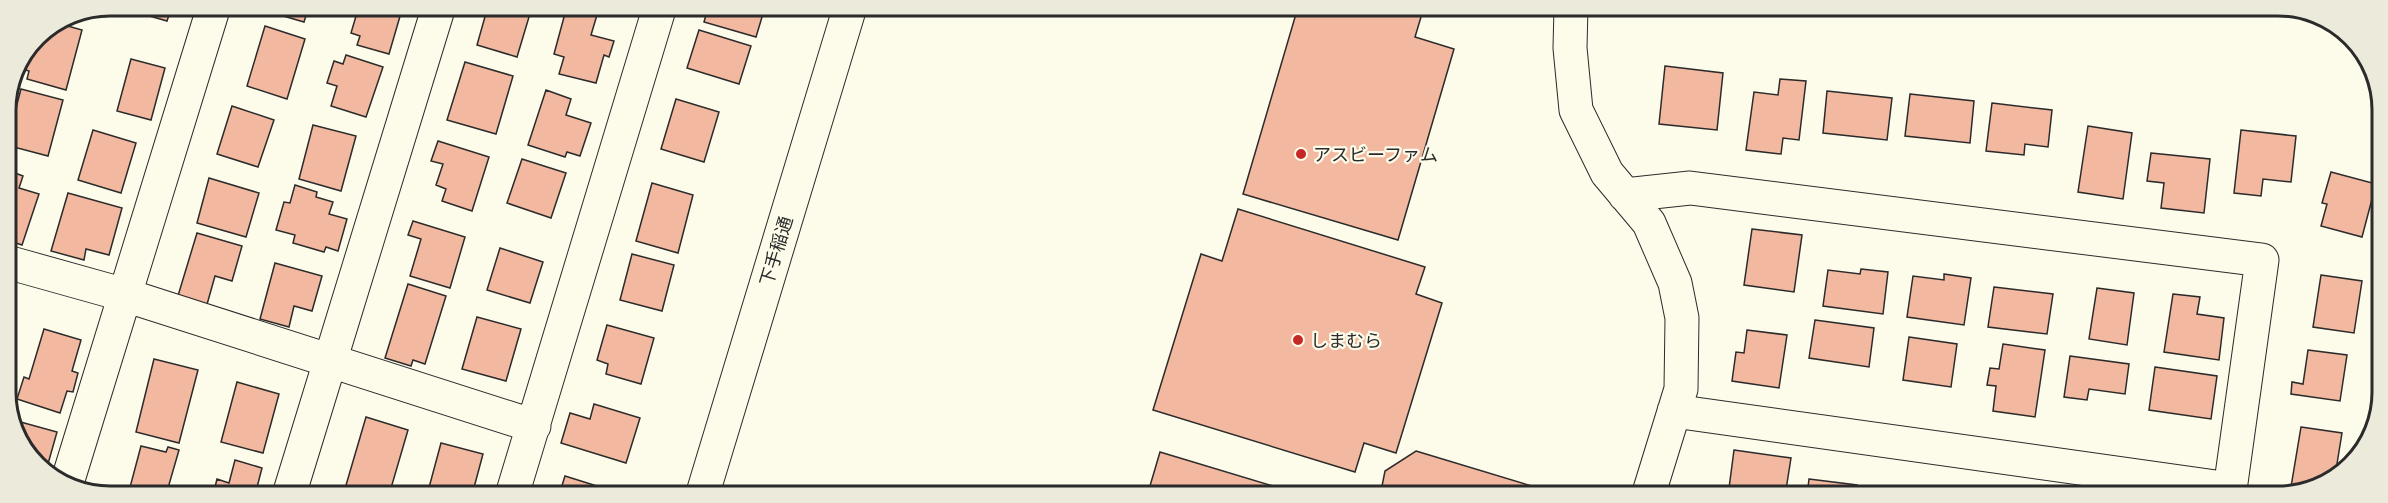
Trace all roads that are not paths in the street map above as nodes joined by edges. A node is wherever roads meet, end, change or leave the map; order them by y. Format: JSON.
{"nodes":[{"id":1,"x":211,"y":16,"type":"edge"},
{"id":2,"x":436,"y":16,"type":"edge"},
{"id":3,"x":657,"y":16,"type":"edge"},
{"id":4,"x":847,"y":16,"type":"edge"},
{"id":5,"x":1571,"y":16,"type":"edge"},
{"id":6,"x":1625,"y":195,"type":"junction"},
{"id":7,"x":16,"y":265,"type":"edge"},
{"id":8,"x":125,"y":295,"type":"junction"},
{"id":9,"x":331,"y":360,"type":"junction"},
{"id":10,"x":1674,"y":411,"type":"junction"},
{"id":11,"x":534,"y":426,"type":"junction"},
{"id":12,"x":69,"y":477,"type":"edge"},
{"id":13,"x":292,"y":486,"type":"edge"},
{"id":14,"x":515,"y":486,"type":"edge"},
{"id":15,"x":705,"y":486,"type":"edge"},
{"id":16,"x":1651,"y":486,"type":"edge"},
{"id":17,"x":2182,"y":486,"type":"edge"},
{"id":18,"x":2230,"y":486,"type":"edge"}],
"edges":[{"from":1,"to":8,"type":"street"},
{"from":2,"to":9,"type":"street"},
{"from":3,"to":11,"type":"street"},
{"from":4,"to":15,"type":"street","name":"下手稲通"},
{"from":5,"to":6,"type":"street"},
{"from":6,"to":10,"type":"street"},
{"from":6,"to":18,"type":"street"},
{"from":7,"to":8,"type":"street"},
{"from":8,"to":9,"type":"street"},
{"from":8,"to":12,"type":"street"},
{"from":9,"to":11,"type":"street"},
{"from":9,"to":13,"type":"street"},
{"from":10,"to":16,"type":"street"},
{"from":10,"to":17,"type":"street"},
{"from":11,"to":14,"type":"street"}]}
